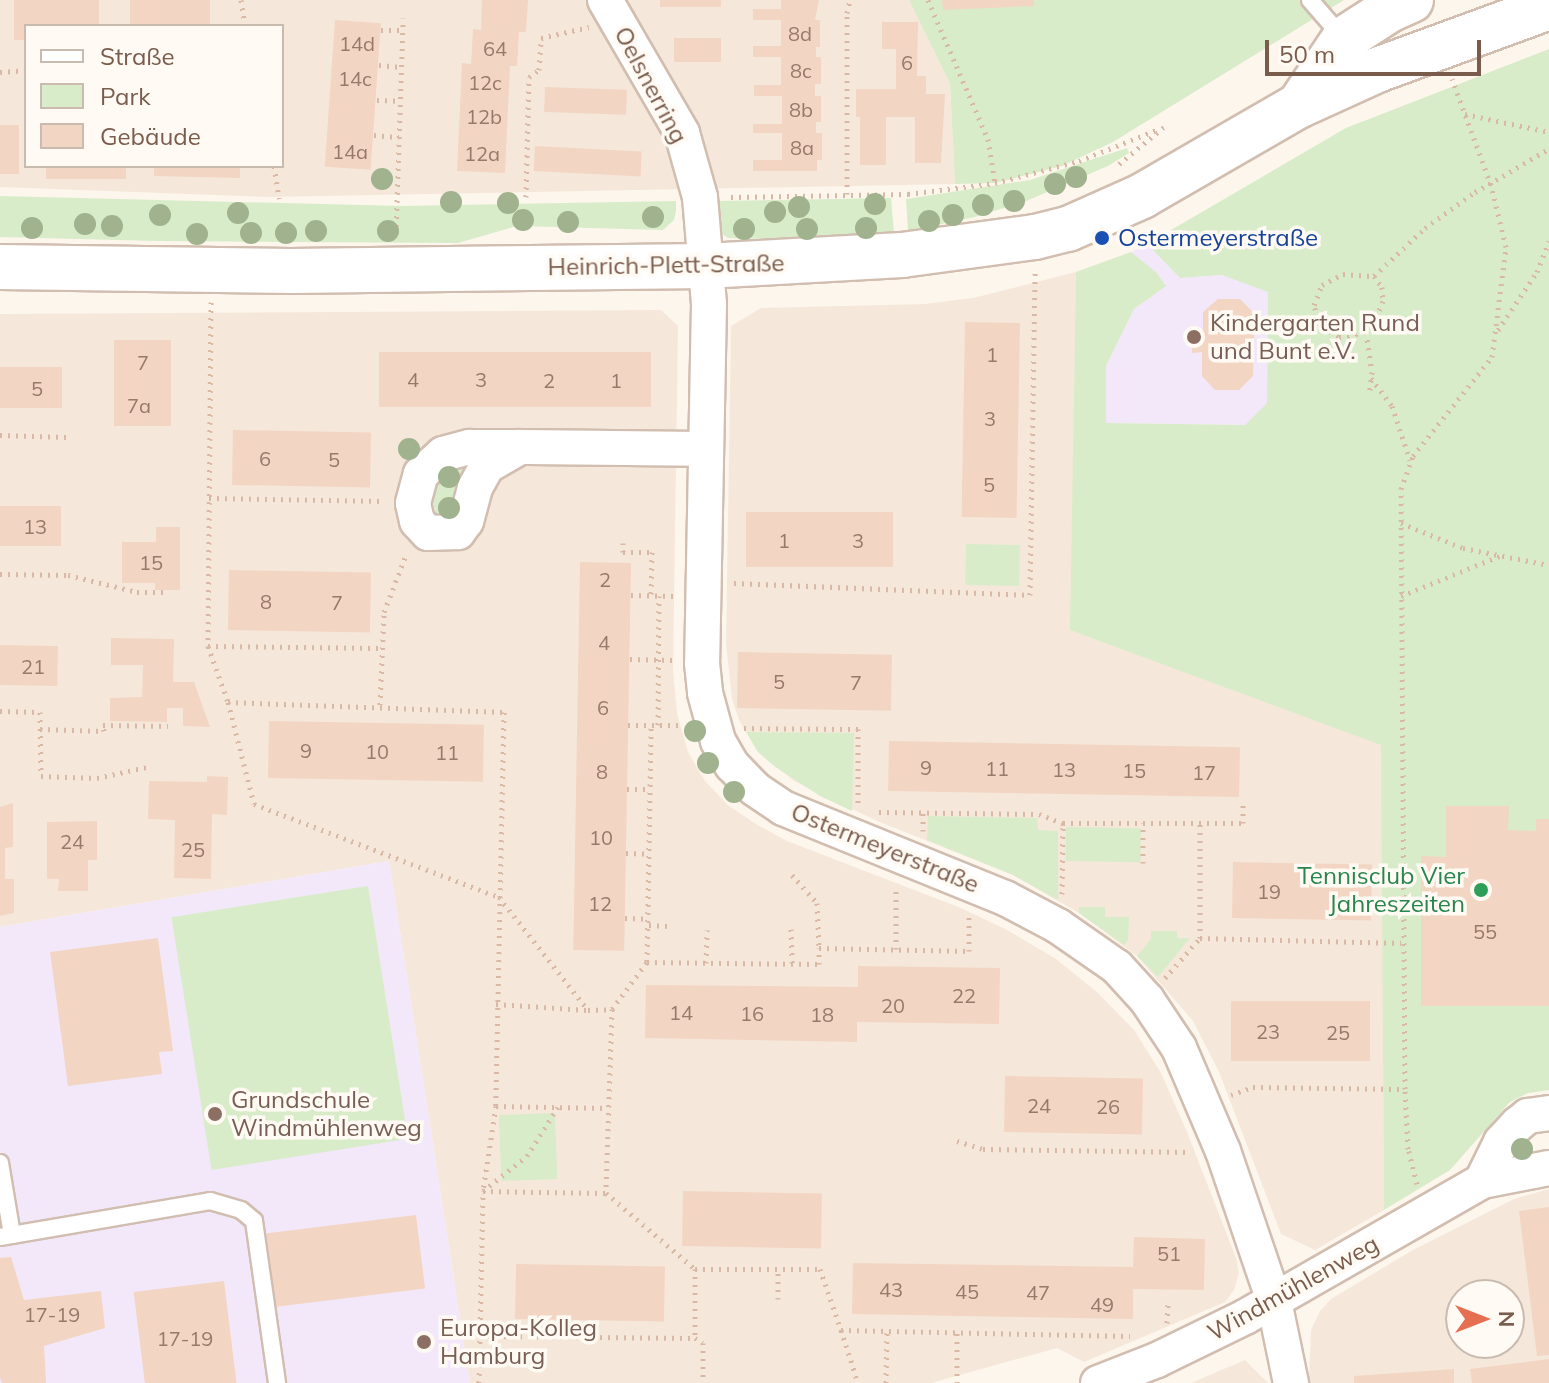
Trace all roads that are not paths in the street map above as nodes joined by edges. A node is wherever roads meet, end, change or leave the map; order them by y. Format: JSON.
{"nodes":[{"id":1,"x":1310,"y":0,"type":"edge"},
{"id":2,"x":1411,"y":0,"type":"edge"},
{"id":3,"x":1487,"y":0,"type":"edge"},
{"id":4,"x":1540,"y":6,"type":"edge"},
{"id":5,"x":611,"y":10,"type":"edge"},
{"id":6,"x":1344,"y":39,"type":"junction"},
{"id":7,"x":1298,"y":106,"type":"junction"},
{"id":8,"x":706,"y":266,"type":"junction"},
{"id":9,"x":0,"y":267,"type":"edge"},
{"id":10,"x":520,"y":447,"type":"dead end"},
{"id":11,"x":706,"y":449,"type":"junction"},
{"id":12,"x":1549,"y":1113,"type":"edge"},
{"id":13,"x":0,"y":1163,"type":"edge"},
{"id":14,"x":1549,"y":1168,"type":"edge"},
{"id":15,"x":1482,"y":1181,"type":"junction"},
{"id":16,"x":6,"y":1236,"type":"edge"},
{"id":17,"x":1274,"y":1301,"type":"junction"},
{"id":18,"x":277,"y":1383,"type":"edge"},
{"id":19,"x":1098,"y":1383,"type":"edge"},
{"id":20,"x":1291,"y":1383,"type":"edge"}],
"edges":[{"from":1,"to":6,"type":"lane"},
{"from":2,"to":6,"type":"street","name":"Heinrich-Plett-Straße"},
{"from":3,"to":4,"type":"street"},
{"from":4,"to":7,"type":"street","name":"Heinrich-Plett-Straße"},
{"from":5,"to":8,"type":"street","name":"Oelsnerring"},
{"from":6,"to":7,"type":"street","name":"Heinrich-Plett-Straße"},
{"from":7,"to":8,"type":"street","name":"Heinrich-Plett-Straße"},
{"from":8,"to":9,"type":"street","name":"Heinrich-Plett-Straße"},
{"from":8,"to":11,"type":"street","name":"Ostermeyerstraße"},
{"from":10,"to":11,"type":"street"},
{"from":11,"to":17,"type":"street","name":"Ostermeyerstraße"},
{"from":12,"to":15,"type":"street"},
{"from":13,"to":16,"type":"lane"},
{"from":14,"to":15,"type":"street","name":"Windmühlenweg"},
{"from":15,"to":17,"type":"street","name":"Windmühlenweg"},
{"from":16,"to":18,"type":"lane"},
{"from":17,"to":19,"type":"street","name":"Windmühlenweg"},
{"from":17,"to":20,"type":"street","name":"Ostermeyerstraße"}]}
